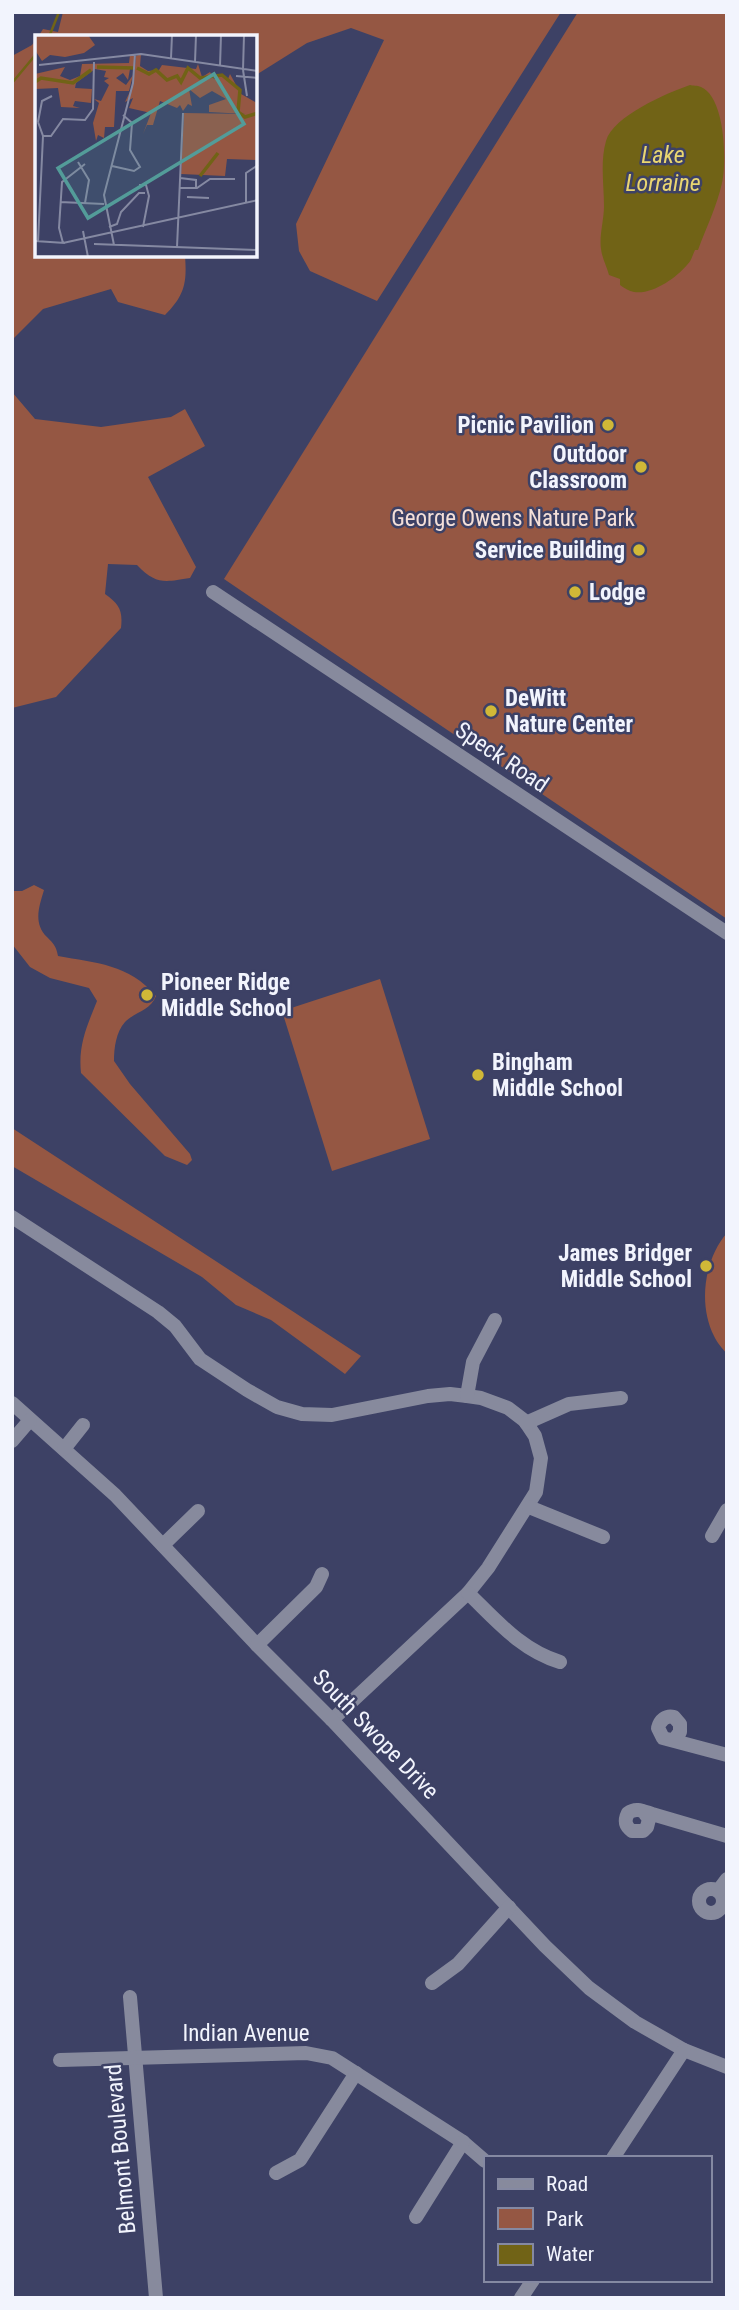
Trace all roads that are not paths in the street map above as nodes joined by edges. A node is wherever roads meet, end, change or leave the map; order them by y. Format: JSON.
{"nodes":[{"id":1,"x":213,"y":592,"type":"dead end"},
{"id":2,"x":727,"y":933,"type":"edge"},
{"id":3,"x":12,"y":1217,"type":"edge"},
{"id":4,"x":495,"y":1320,"type":"dead end"},
{"id":5,"x":467,"y":1396,"type":"junction"},
{"id":6,"x":621,"y":1398,"type":"dead end"},
{"id":7,"x":12,"y":1404,"type":"edge"},
{"id":8,"x":30,"y":1420,"type":"junction"},
{"id":9,"x":526,"y":1423,"type":"junction"},
{"id":10,"x":83,"y":1425,"type":"dead end"},
{"id":11,"x":12,"y":1441,"type":"edge"},
{"id":12,"x":64,"y":1448,"type":"junction"},
{"id":13,"x":529,"y":1507,"type":"junction"},
{"id":14,"x":727,"y":1510,"type":"edge"},
{"id":15,"x":198,"y":1511,"type":"dead end"},
{"id":16,"x":712,"y":1536,"type":"dead end"},
{"id":17,"x":603,"y":1537,"type":"dead end"},
{"id":18,"x":163,"y":1545,"type":"junction"},
{"id":19,"x":322,"y":1574,"type":"dead end"},
{"id":20,"x":468,"y":1593,"type":"junction"},
{"id":21,"x":257,"y":1645,"type":"junction"},
{"id":22,"x":560,"y":1662,"type":"dead end"},
{"id":23,"x":332,"y":1720,"type":"junction"},
{"id":24,"x":674,"y":1740,"type":"dead end"},
{"id":25,"x":727,"y":1755,"type":"edge"},
{"id":26,"x":643,"y":1811,"type":"dead end"},
{"id":27,"x":727,"y":1836,"type":"edge"},
{"id":28,"x":727,"y":1879,"type":"edge"},
{"id":29,"x":718,"y":1891,"type":"dead end"},
{"id":30,"x":509,"y":1907,"type":"junction"},
{"id":31,"x":432,"y":1983,"type":"dead end"},
{"id":32,"x":130,"y":1997,"type":"dead end"},
{"id":33,"x":684,"y":2050,"type":"junction"},
{"id":34,"x":135,"y":2057,"type":"junction"},
{"id":35,"x":60,"y":2060,"type":"dead end"},
{"id":36,"x":727,"y":2067,"type":"edge"},
{"id":37,"x":356,"y":2073,"type":"junction"},
{"id":38,"x":463,"y":2142,"type":"junction"},
{"id":39,"x":614,"y":2156,"type":"edge"},
{"id":40,"x":484,"y":2160,"type":"edge"},
{"id":41,"x":276,"y":2173,"type":"dead end"},
{"id":42,"x":416,"y":2217,"type":"dead end"},
{"id":43,"x":532,"y":2282,"type":"edge"},
{"id":44,"x":156,"y":2298,"type":"edge"},
{"id":45,"x":521,"y":2298,"type":"edge"}],
"edges":[{"from":1,"to":2,"type":"street","name":"Speck Road"},
{"from":3,"to":5,"type":"street"},
{"from":4,"to":5,"type":"street"},
{"from":5,"to":9,"type":"street"},
{"from":6,"to":9,"type":"street"},
{"from":7,"to":8,"type":"street","name":"South Swope Drive"},
{"from":8,"to":11,"type":"street"},
{"from":8,"to":12,"type":"street","name":"South Swope Drive"},
{"from":9,"to":13,"type":"street"},
{"from":10,"to":12,"type":"street"},
{"from":12,"to":18,"type":"street","name":"South Swope Drive"},
{"from":13,"to":17,"type":"street"},
{"from":13,"to":20,"type":"street"},
{"from":14,"to":16,"type":"street"},
{"from":15,"to":18,"type":"street"},
{"from":18,"to":21,"type":"street","name":"South Swope Drive"},
{"from":19,"to":21,"type":"street"},
{"from":20,"to":22,"type":"street"},
{"from":20,"to":23,"type":"street"},
{"from":21,"to":23,"type":"street","name":"South Swope Drive"},
{"from":23,"to":30,"type":"street","name":"South Swope Drive"},
{"from":24,"to":25,"type":"street"},
{"from":26,"to":27,"type":"street"},
{"from":28,"to":29,"type":"street"},
{"from":30,"to":31,"type":"street"},
{"from":30,"to":33,"type":"street","name":"South Swope Drive"},
{"from":32,"to":34,"type":"street","name":"Belmont Boulevard"},
{"from":33,"to":36,"type":"street","name":"South Swope Drive"},
{"from":33,"to":39,"type":"street"},
{"from":34,"to":35,"type":"street","name":"Indian Avenue"},
{"from":34,"to":37,"type":"street","name":"Indian Avenue"},
{"from":34,"to":44,"type":"street","name":"Belmont Boulevard"},
{"from":37,"to":38,"type":"street","name":"Indian Avenue"},
{"from":37,"to":41,"type":"street"},
{"from":38,"to":40,"type":"street","name":"Indian Avenue"},
{"from":38,"to":42,"type":"street"},
{"from":43,"to":45,"type":"street"}]}
